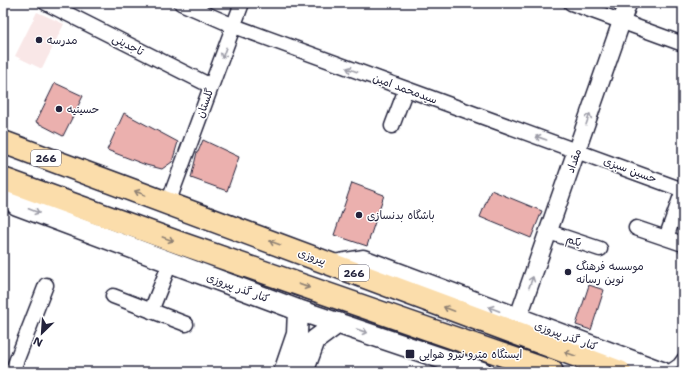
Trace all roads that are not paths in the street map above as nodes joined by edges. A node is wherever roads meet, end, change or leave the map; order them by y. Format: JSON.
{"nodes":[{"id":1,"x":46,"y":3,"type":"edge"},
{"id":2,"x":181,"y":3,"type":"edge"},
{"id":3,"x":242,"y":3,"type":"edge"},
{"id":4,"x":571,"y":3,"type":"edge"},
{"id":5,"x":628,"y":3,"type":"edge"},
{"id":6,"x":621,"y":21,"type":"junction"},
{"id":7,"x":234,"y":26,"type":"junction"},
{"id":8,"x":683,"y":44,"type":"edge"},
{"id":9,"x":211,"y":86,"type":"junction"},
{"id":10,"x":406,"y":89,"type":"junction"},
{"id":11,"x":392,"y":126,"type":"dead end"},
{"id":12,"x":3,"y":142,"type":"edge"},
{"id":13,"x":577,"y":150,"type":"junction"},
{"id":14,"x":88,"y":174,"type":"junction"},
{"id":15,"x":3,"y":179,"type":"edge"},
{"id":16,"x":116,"y":183,"type":"junction"},
{"id":17,"x":3,"y":189,"type":"edge"},
{"id":18,"x":683,"y":190,"type":"edge"},
{"id":19,"x":168,"y":203,"type":"junction"},
{"id":20,"x":79,"y":206,"type":"junction"},
{"id":21,"x":106,"y":216,"type":"junction"},
{"id":22,"x":636,"y":228,"type":"dead end"},
{"id":23,"x":549,"y":232,"type":"junction"},
{"id":24,"x":666,"y":238,"type":"junction"},
{"id":25,"x":683,"y":244,"type":"edge"},
{"id":26,"x":600,"y":249,"type":"dead end"},
{"id":27,"x":170,"y":263,"type":"junction"},
{"id":28,"x":333,"y":265,"type":"junction"},
{"id":29,"x":46,"y":285,"type":"dead end"},
{"id":30,"x":113,"y":296,"type":"dead end"},
{"id":31,"x":298,"y":310,"type":"junction"},
{"id":32,"x":152,"y":311,"type":"junction"},
{"id":33,"x":518,"y":318,"type":"junction"},
{"id":34,"x":338,"y":323,"type":"junction"},
{"id":35,"x":186,"y":324,"type":"dead end"},
{"id":36,"x":306,"y":337,"type":"junction"},
{"id":37,"x":683,"y":355,"type":"edge"},
{"id":38,"x":12,"y":372,"type":"edge"},
{"id":39,"x":284,"y":372,"type":"edge"},
{"id":40,"x":303,"y":372,"type":"edge"},
{"id":41,"x":482,"y":372,"type":"edge"},
{"id":42,"x":552,"y":372,"type":"edge"},
{"id":43,"x":620,"y":372,"type":"edge"},
{"id":44,"x":663,"y":372,"type":"edge"}],
"edges":[{"from":1,"to":9,"type":"street","name":"تاجدینی"},
{"from":2,"to":7,"type":"street","name":"سیدمحمد امین"},
{"from":3,"to":7,"type":"street","name":"گلستان"},
{"from":4,"to":6,"type":"street"},
{"from":5,"to":6,"type":"street","name":"مقداد"},
{"from":6,"to":8,"type":"street"},
{"from":13,"to":6,"type":"street","name":"مقداد","one_way":true},
{"from":7,"to":9,"type":"street","name":"گلستان","one_way":true},
{"from":10,"to":7,"type":"street","name":"سیدمحمد امین","one_way":true},
{"from":9,"to":19,"type":"street","name":"گلستان"},
{"from":10,"to":11,"type":"street"},
{"from":13,"to":10,"type":"street","name":"سیدمحمد امین","one_way":true},
{"from":12,"to":14,"type":"main road","name":"پیروزی","number":"266"},
{"from":13,"to":18,"type":"street","name":"حسین سبزی"},
{"from":13,"to":23,"type":"street","name":"مقداد"},
{"from":14,"to":16,"type":"main road","name":"پیروزی","number":"266"},
{"from":14,"to":20,"type":"main road"},
{"from":15,"to":20,"type":"main road","number":"266"},
{"from":19,"to":16,"type":"main road","name":"پیروزی","number":"266","one_way":true},
{"from":16,"to":21,"type":"main road"},
{"from":17,"to":27,"type":"main road","name":"کنار گذر پیروزی","one_way":true},
{"from":18,"to":24,"type":"street"},
{"from":28,"to":19,"type":"main road","name":"پیروزی","number":"266","one_way":true},
{"from":20,"to":21,"type":"main road","number":"266"},
{"from":21,"to":42,"type":"main road","number":"266","one_way":true},
{"from":22,"to":24,"type":"street"},
{"from":23,"to":26,"type":"street","name":"یکم"},
{"from":33,"to":23,"type":"street","name":"مقداد","one_way":true},
{"from":24,"to":25,"type":"street"},
{"from":27,"to":31,"type":"main road","name":"کنار گذر پیروزی"},
{"from":27,"to":32,"type":"street"},
{"from":33,"to":28,"type":"main road","name":"کنار گذر پیروزی","one_way":true},
{"from":43,"to":28,"type":"main road","name":"پیروزی","number":"266","one_way":true},
{"from":29,"to":38,"type":"street"},
{"from":30,"to":32,"type":"street"},
{"from":31,"to":34,"type":"main road","name":"کنار گذر پیروزی"},
{"from":31,"to":36,"type":"main road"},
{"from":32,"to":35,"type":"street"},
{"from":33,"to":44,"type":"main road","name":"کنار گذر پیروزی"},
{"from":34,"to":36,"type":"main road"},
{"from":34,"to":41,"type":"main road","name":"کنار گذر پیروزی","one_way":true},
{"from":36,"to":39,"type":"main road"},
{"from":36,"to":40,"type":"main road"},
{"from":37,"to":44,"type":"lane"}]}
